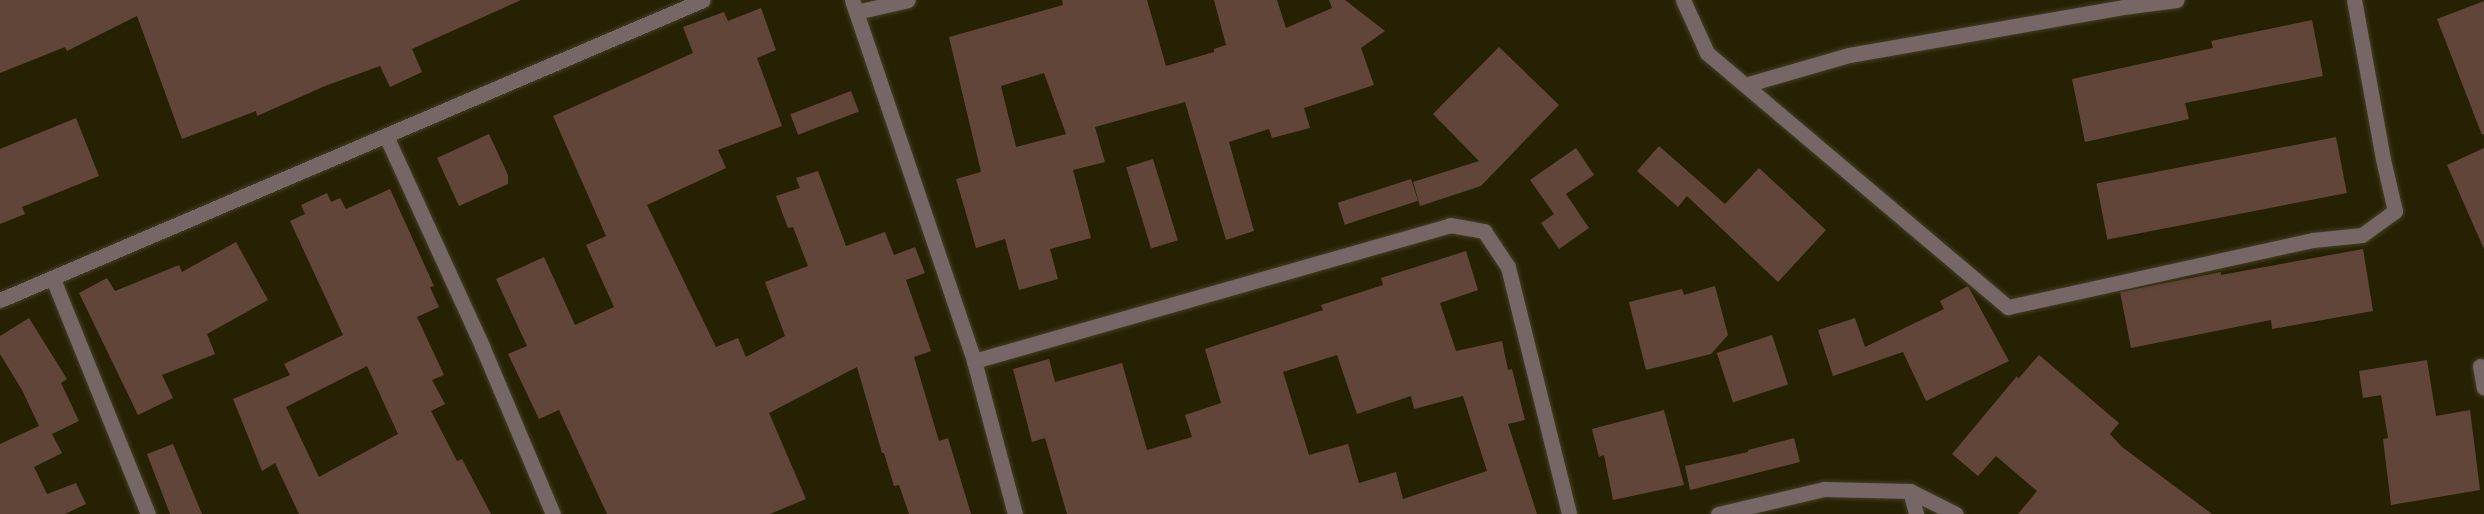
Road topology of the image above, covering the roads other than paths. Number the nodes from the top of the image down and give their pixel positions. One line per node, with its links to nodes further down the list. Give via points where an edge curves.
1 (703, 0): 8 (street)
2 (908, 0): 6 (street)
3 (1683, 0): 7 (street, via 1707,53)
4 (2178, 0): 7 (street, via 1849,55)
5 (2354, 0): 7 (street, via 2395,211 2362,235 2313,240 2008,307)
6 (854, 6): 11 (street)
7 (1745, 85)
8 (386, 136): 9 (street); 16 (street)
9 (53, 279): 10 (street); 15 (street)
10 (0, 300)
11 (974, 361): 17 (street); 18 (street, via 1450,225 1484,231 1508,267)
12 (2480, 366): 13 (street)
13 (2484, 388)
14 (1910, 490): 19 (street, via 1824,489); 20 (street); 21 (street)
15 (148, 514)
16 (553, 514)
17 (1015, 514)
18 (1569, 514)
19 (1718, 514)
20 (1916, 514)
21 (1956, 514)

